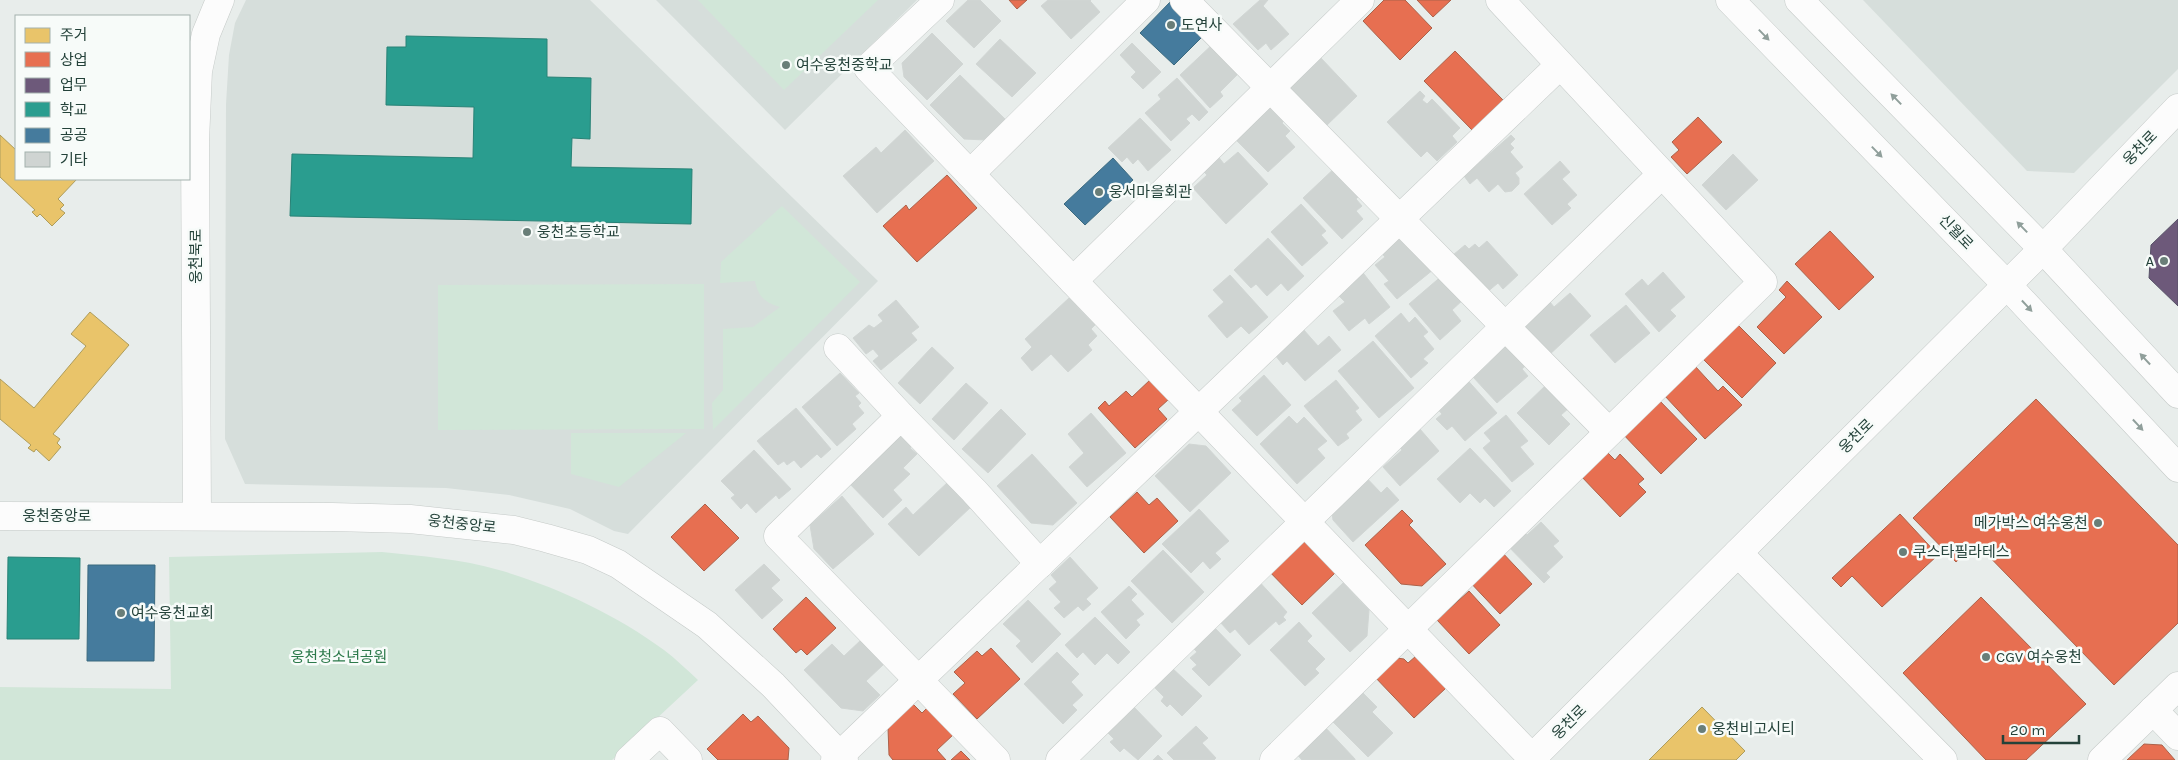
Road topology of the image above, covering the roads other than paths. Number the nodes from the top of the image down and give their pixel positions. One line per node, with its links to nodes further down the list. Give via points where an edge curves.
1 (220, 0): 26 (street, 웅천북로, via 206,34 198,71 195,141)
2 (940, 0): 12 (street, via 868,68)
3 (1146, 0): 12 (street)
4 (1184, 0): 10 (street)
5 (1360, 0): 10 (street)
6 (1500, 0): 9 (street)
7 (1730, 0): 17 (street, 신월로, one-way to 17)
8 (1799, 0): 15 (street, one-way to 8)
9 (1560, 65): 13 (street); 14 (street)
10 (1270, 88): 14 (street); 16 (street)
11 (2178, 108): 15 (street, 웅천로)
12 (970, 174): 16 (street)
13 (1662, 174): 18 (street); 23 (street, via 1763,282)
14 (1399, 219): 18 (street); 21 (street)
15 (2043, 249): 17 (street, 웅천로); 20 (street, one-way to 15)
16 (1073, 281): 21 (street)
17 (2007, 285): 24 (street, 신월로, one-way to 24); 28 (street, 웅천로)
18 (1505, 326): 23 (street); 27 (street)
19 (838, 348): 22 (street)
20 (2178, 394)
21 (1199, 412): 27 (street); 29 (street)
22 (901, 416): 29 (street); 31 (street, via 778,536)
23 (1609, 432): 30 (street)
24 (2178, 468)
25 (0, 516): 26 (street, 웅천중앙로)
26 (197, 516): 35 (street, 웅천중앙로, via 332,516 460,523 514,530 588,550 618,564 707,626 773,685)
27 (1305, 522): 30 (street); 40 (street)
28 (1738, 553): 36 (street, 웅천로); 42 (street)
29 (1040, 564): 31 (street)
30 (1408, 629): 36 (street); 41 (street)
31 (918, 680): 35 (street); 39 (street)
32 (2178, 686): 33 (street)
33 (2153, 710): 34 (street); 43 (street)
34 (2178, 736)
35 (840, 759)
36 (1532, 759)
37 (629, 760): 38 (street, via 660,731)
38 (688, 760)
39 (996, 760)
40 (1060, 760)
41 (1274, 760)
42 (1943, 760)
43 (2102, 760)

